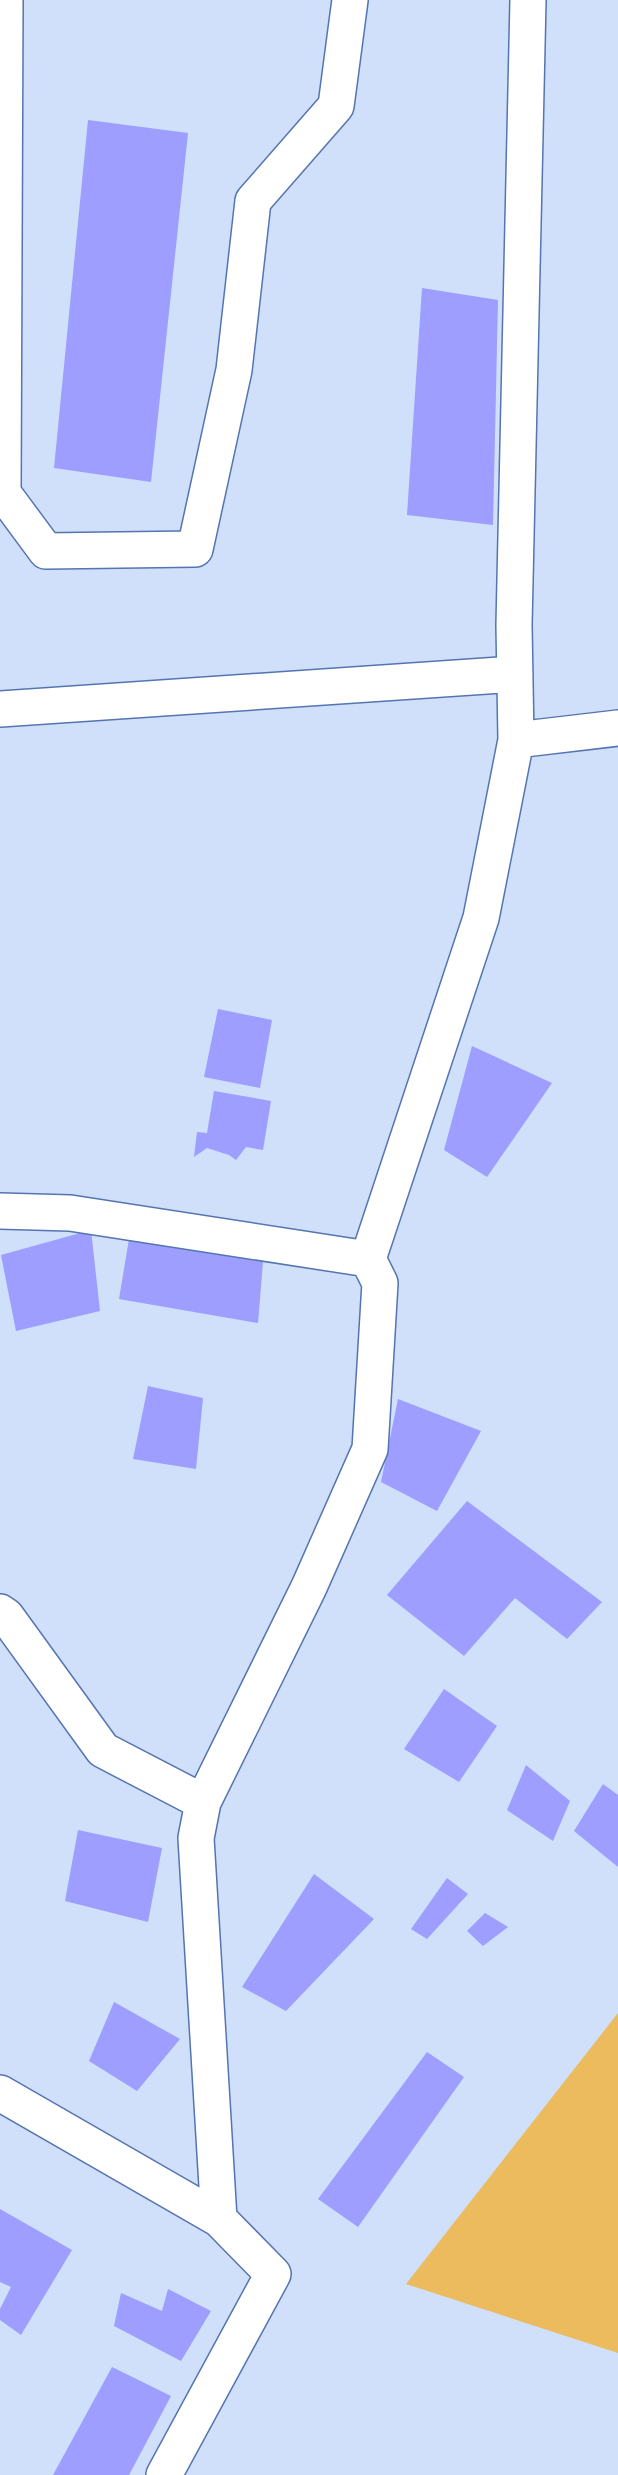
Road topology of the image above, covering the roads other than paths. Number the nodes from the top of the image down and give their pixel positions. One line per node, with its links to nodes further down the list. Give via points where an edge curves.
1 (349, 0): 5 (street, via 336,106 253,201 234,370 195,549 46,551)
2 (528, 0): 6 (street)
3 (3, 13): 4 (street)
4 (2, 264): 5 (street)
5 (1, 493)
6 (515, 674): 7 (street); 9 (street)
7 (0, 709)
8 (618, 728): 9 (street)
9 (516, 740): 11 (street, via 481,918)
10 (0, 1212): 11 (street, via 70,1213)
11 (368, 1259): 13 (street, via 380,1283 370,1449 309,1587)
12 (0, 1612): 13 (street, via 103,1750)
13 (203, 1802): 15 (street, via 196,1838)
14 (0, 2093): 15 (street)
15 (219, 2219): 16 (street, via 273,2274)
16 (164, 2475)

